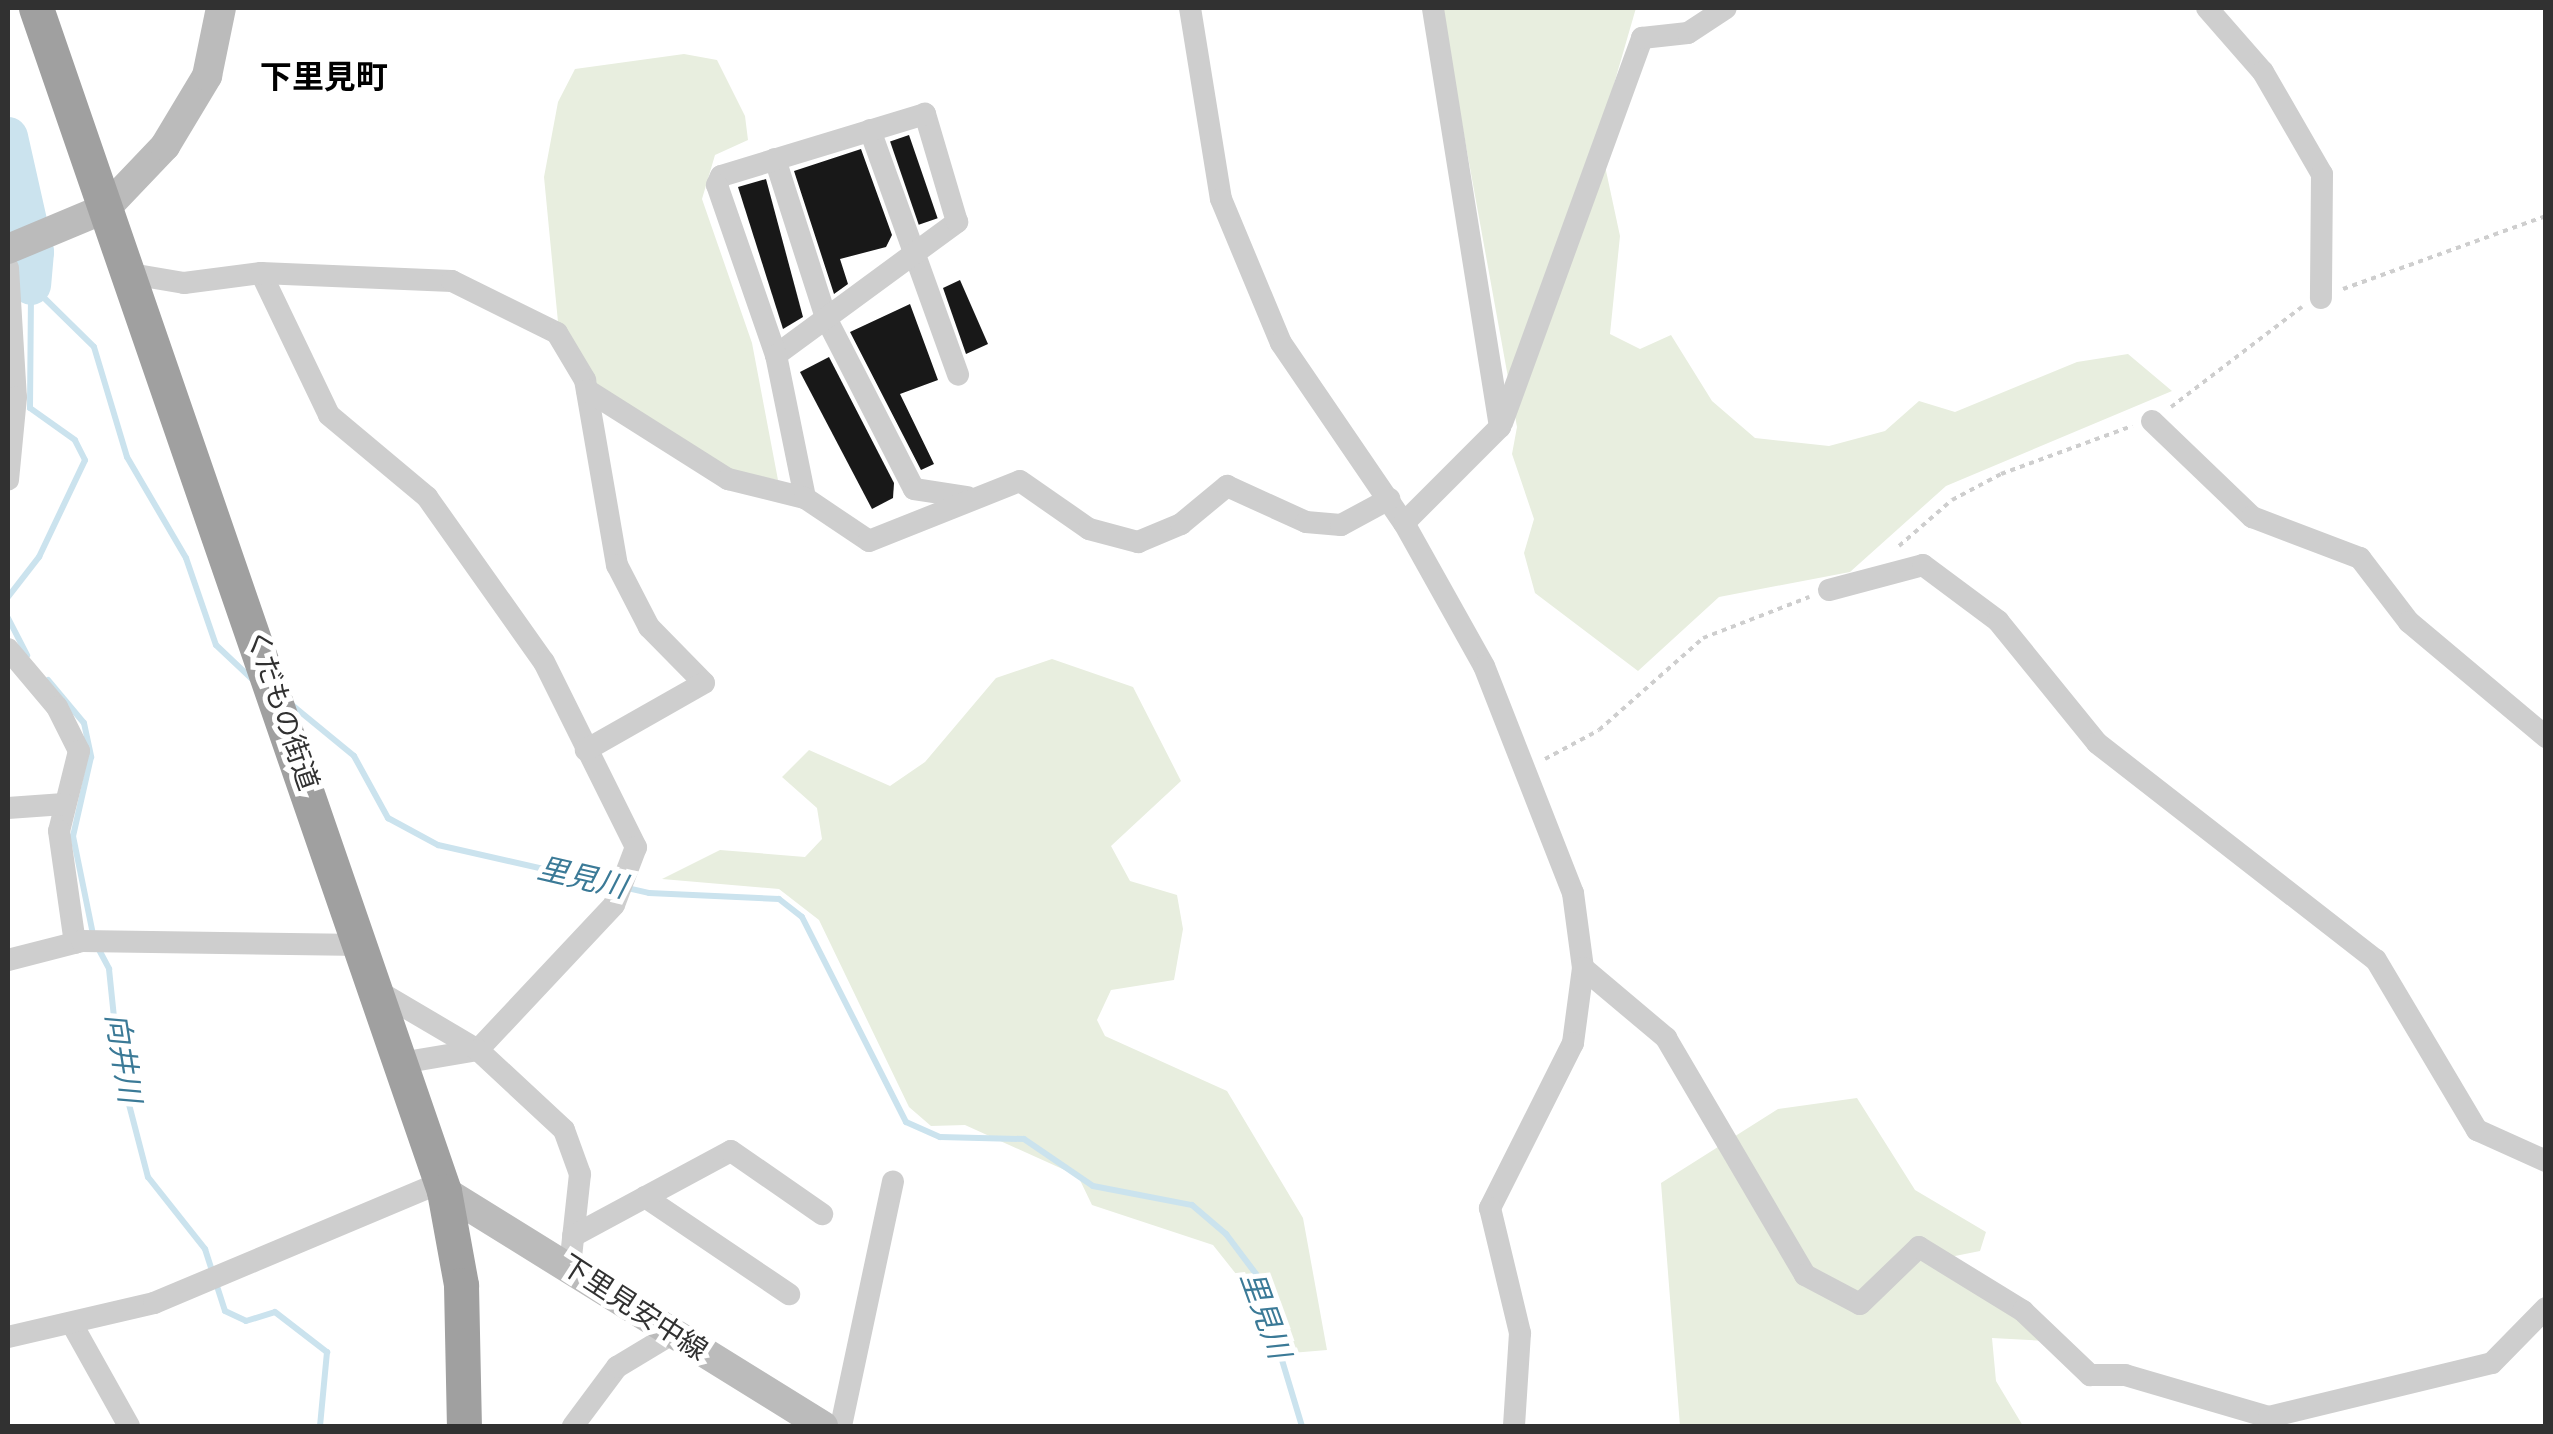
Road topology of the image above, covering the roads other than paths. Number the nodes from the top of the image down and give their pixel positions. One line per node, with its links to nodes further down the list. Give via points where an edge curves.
1 (36, 8): 9 (highway, くだもの街道)
2 (220, 8): 9 (main road, via 194,106)
3 (1190, 8): 24 (street, via 1221,199 1281,344)
4 (1432, 8): 20 (street)
5 (1726, 8): 20 (street, via 1688,33 1642,38)
6 (2207, 8): 14 (street, via 2263,72 2322,174 2328,238)
7 (870, 130): 8 (street); 11 (street); 11 (street, via 924,114 957,222)
8 (776, 159): 15 (street); 16 (street, via 717,185)
9 (106, 208): 10 (main road); 13 (highway, くだもの街道)
10 (9, 255): 21 (street, via 16,397)
11 (912, 255): 15 (street); 17 (street)
12 (260, 273): 13 (street, via 184,283); 18 (street, via 452,280 557,332); 29 (street, via 329,415 427,497 544,662)
13 (131, 274): 33 (highway, くだもの街道)
14 (2321, 298)
15 (826, 318): 16 (street); 22 (street, via 914,489)
16 (776, 355): 23 (street)
17 (958, 375)
18 (587, 390): 23 (street, via 728,479); 29 (street, via 616,565 649,627 704,683)
19 (2152, 421): 28 (street, via 2252,517 2360,558 2409,622)
20 (1500, 427): 25 (street)
21 (8, 480)
22 (967, 497): 23 (street, via 869,541); 24 (street, via 1030,483 1089,529 1138,542 1181,524 1227,486 1306,522 1341,525)
23 (806, 498)
24 (1389, 499): 25 (street)
25 (1404, 523): 35 (street, via 1530,765 1572,892)
26 (1829, 590): 39 (street, via 1923,565 1998,621 2097,743 2376,960 2476,1130)
27 (8, 649): 30 (street, via 57,707 79,751)
28 (2546, 737)
29 (586, 750): 37 (street, via 634,831 631,866 614,905)
30 (64, 804): 31 (street); 32 (street, via 59,831)
31 (8, 808)
32 (75, 943): 33 (street); 34 (street)
33 (362, 945): 36 (highway, くだもの街道)
34 (8, 960)
35 (1583, 968): 47 (street, via 1666,1038 1806,1276 1860,1304 1919,1247 2024,1312 2090,1376 2125,1374 2269,1417 2492,1364); 56 (street, via 1563,1076 1490,1208 1520,1333)
36 (376, 990): 37 (street); 38 (highway, くだもの街道)
37 (478, 1050): 38 (street); 44 (street, via 564,1130 580,1174)
38 (400, 1063): 41 (highway, くだもの街道)
39 (2546, 1161)
40 (892, 1180): 55 (street)
41 (444, 1191): 45 (main road, 下里見安中線); 48 (street, via 430,1187 206,1285); 52 (highway, くだもの街道, via 460,1285)
42 (645, 1197): 43 (street, via 730,1151); 44 (street); 46 (street)
43 (822, 1214)
44 (573, 1236): 45 (street)
45 (570, 1266): 49 (main road, 下里見安中線)
46 (790, 1294)
47 (2546, 1308)
48 (72, 1324): 50 (street); 51 (street)
49 (670, 1335): 53 (street, via 617,1367); 54 (main road, 下里見安中線)
50 (8, 1337)
51 (129, 1426)
52 (464, 1426)
53 (574, 1426)
54 (824, 1426)
55 (841, 1426)
56 (1514, 1426)

